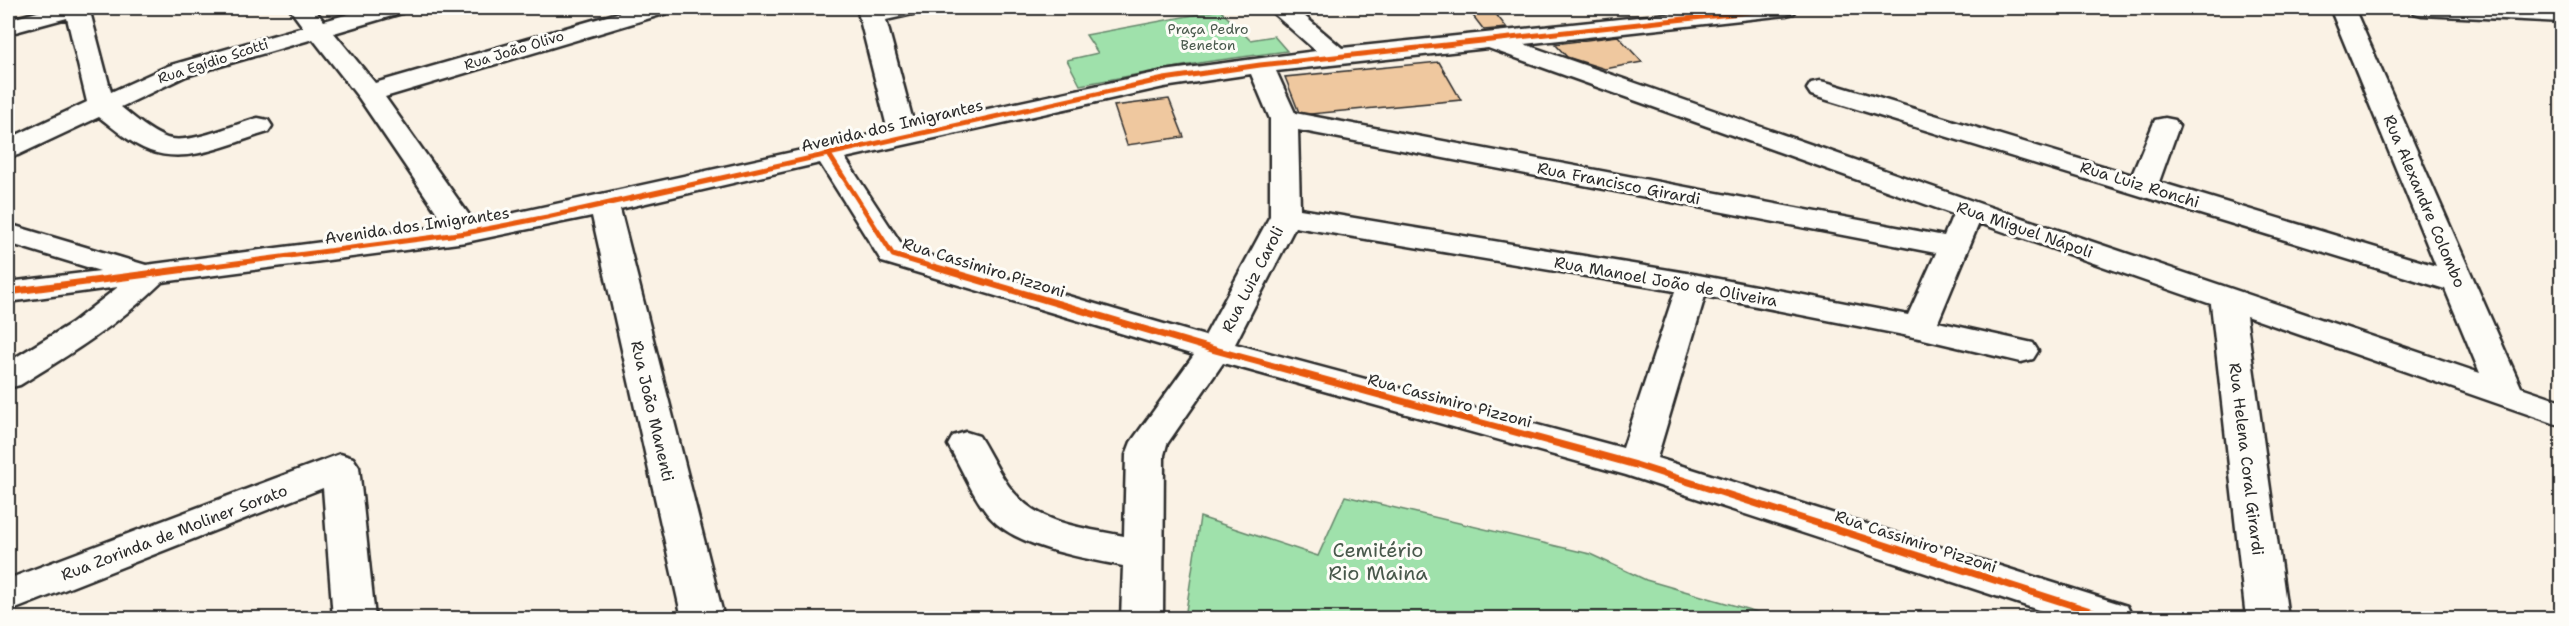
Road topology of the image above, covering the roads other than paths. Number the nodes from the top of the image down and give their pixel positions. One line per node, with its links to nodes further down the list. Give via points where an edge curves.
1 (77, 8): 12 (street); 19 (street)
2 (301, 8): 13 (street)
3 (394, 8): 13 (street, Rua Egídio Scotti)
4 (659, 8): 18 (street, Rua João Olivo)
5 (909, 8): 10 (street)
6 (1281, 8): 15 (street)
7 (1786, 8): 14 (street, Avenida dos Imigrantes)
8 (2342, 8): 34 (street, Rua Alexandre Colombo)
9 (2422, 8): 11 (street)
10 (871, 11): 23 (street)
11 (2562, 15)
12 (8, 27)
13 (318, 29): 18 (street); 19 (street, Rua Egídio Scotti, via 177,71)
14 (1490, 40): 15 (street, Avenida dos Imigrantes); 28 (street, Rua Miguel Nápoli)
15 (1337, 57): 16 (street, Avenida dos Imigrantes)
16 (1260, 65): 20 (street, Rua Luiz Caroli); 23 (street, Avenida dos Imigrantes, via 1118,88)
17 (1820, 89): 26 (street, Rua Luiz Ronchi)
18 (369, 93): 31 (street)
19 (101, 105): 21 (street, via 167,147); 24 (street, Rua Egídio Scotti)
20 (1284, 119): 29 (street, Rua Luiz Caroli); 32 (street, Rua Francisco Girardi)
21 (258, 126)
22 (2165, 126): 26 (street)
23 (903, 137): 25 (street, Avenida dos Imigrantes)
24 (8, 149)
25 (828, 153): 27 (street, Avenida dos Imigrantes); 39 (street, Rua Cassimiro Pizzoni, via 893,255)
26 (2143, 185): 34 (street, Rua Luiz Ronchi)
27 (604, 204): 31 (street, Avenida dos Imigrantes); 49 (street, Rua João Manenti)
28 (1970, 210): 32 (street); 37 (street, Rua Miguel Nápoli)
29 (1285, 216): 35 (street, Rua Manoel João de Oliveira); 39 (street, Rua Luiz Caroli)
30 (8, 233): 33 (street)
31 (466, 233): 33 (street, Avenida dos Imigrantes)
32 (1955, 247): 38 (street)
33 (150, 274): 36 (street, Avenida dos Imigrantes); 41 (street, via 102,318)
34 (2459, 283): 42 (street, Rua Alexandre Colombo)
35 (1693, 284): 38 (street, Rua Manoel João de Oliveira); 45 (street)
36 (8, 292)
37 (2227, 299): 42 (street, Rua Miguel Nápoli); 52 (street, Rua Helena Coral Girardi)
38 (1919, 328): 40 (street, Rua Manoel João de Oliveira)
39 (1215, 350): 45 (street, Rua Cassimiro Pizzoni); 46 (street, Rua Luiz Caroli, via 1149,441 1145,455)
40 (2021, 351)
41 (8, 377)
42 (2507, 396): 43 (street, Rua Miguel Nápoli)
43 (2562, 414)
44 (966, 445): 46 (street, via 1016,519 1053,534)
45 (1636, 465): 51 (street, Rua Cassimiro Pizzoni)
46 (1144, 556): 50 (street, Rua Luiz Caroli)
47 (8, 596): 48 (street, Rua Zorinda de Moliner Sorato, via 340,467)
48 (354, 618)
49 (703, 618)
50 (1142, 618)
51 (2112, 618)
52 (2267, 618)

